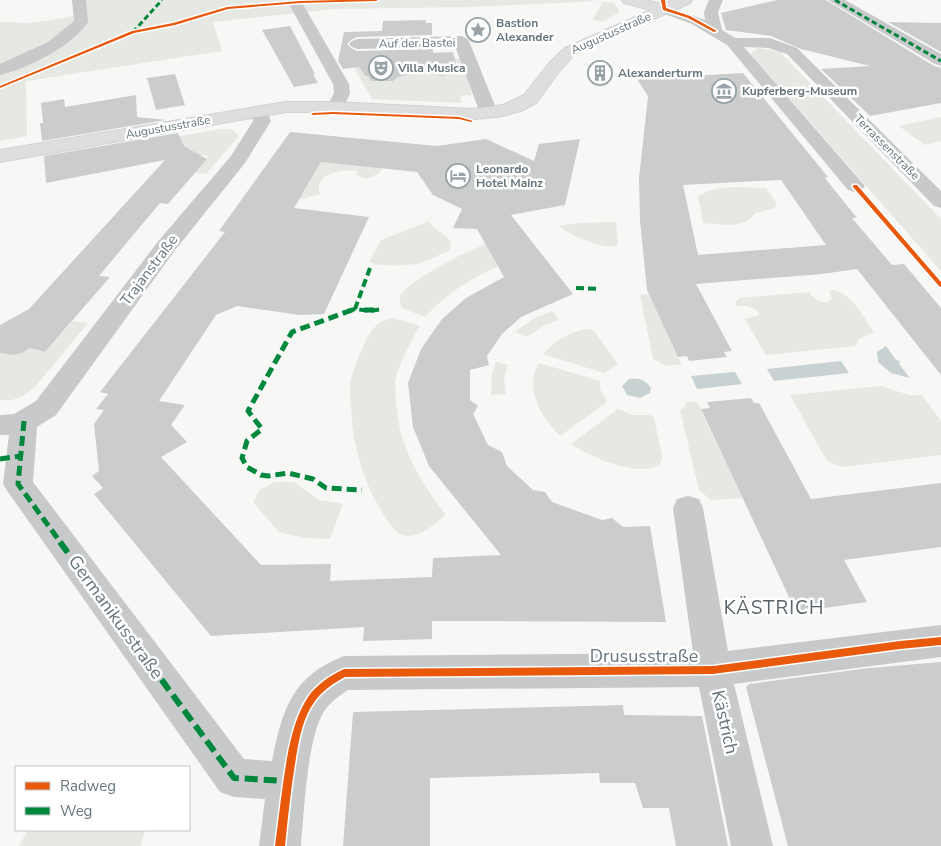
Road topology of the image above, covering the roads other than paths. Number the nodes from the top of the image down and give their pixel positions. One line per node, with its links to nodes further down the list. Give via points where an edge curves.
1 (80, 0): 12 (street, via 81,22 69,36)
2 (629, 0): 7 (main road, Augustusstraße)
3 (685, 0): 7 (main road)
4 (716, 0): 8 (street, via 711,12)
5 (835, 0): 11 (street)
6 (297, 6): 13 (street, via 341,84 342,93)
7 (664, 9): 8 (street); 15 (main road, Augustusstraße, via 570,50 556,62 528,100 506,110)
8 (716, 31): 9 (street)
9 (732, 42): 17 (street); 18 (street, Terrassenstraße, via 770,43 792,51)
10 (357, 44): 15 (street, Auf der Bastei, via 461,41)
11 (941, 61)
12 (0, 70)
13 (336, 107): 14 (main road, Augustusstraße, via 286,107); 15 (main road, Augustusstraße)
14 (259, 111): 16 (main road, Augustusstraße); 19 (street, Trajanstraße, via 262,121 238,159 168,244 46,408)
15 (489, 113)
16 (0, 156)
17 (855, 186)
18 (941, 202)
19 (12, 423): 23 (street, Germanikusstraße, via 18,484 234,778)
20 (688, 508): 22 (street, Kästrich)
21 (941, 641): 22 (street, Drususstraße)
22 (713, 670): 23 (street, Drususstraße, via 344,673 326,683 310,700 300,722); 25 (street, Kästrich)
23 (287, 781): 24 (street)
24 (280, 846)
25 (752, 846)

